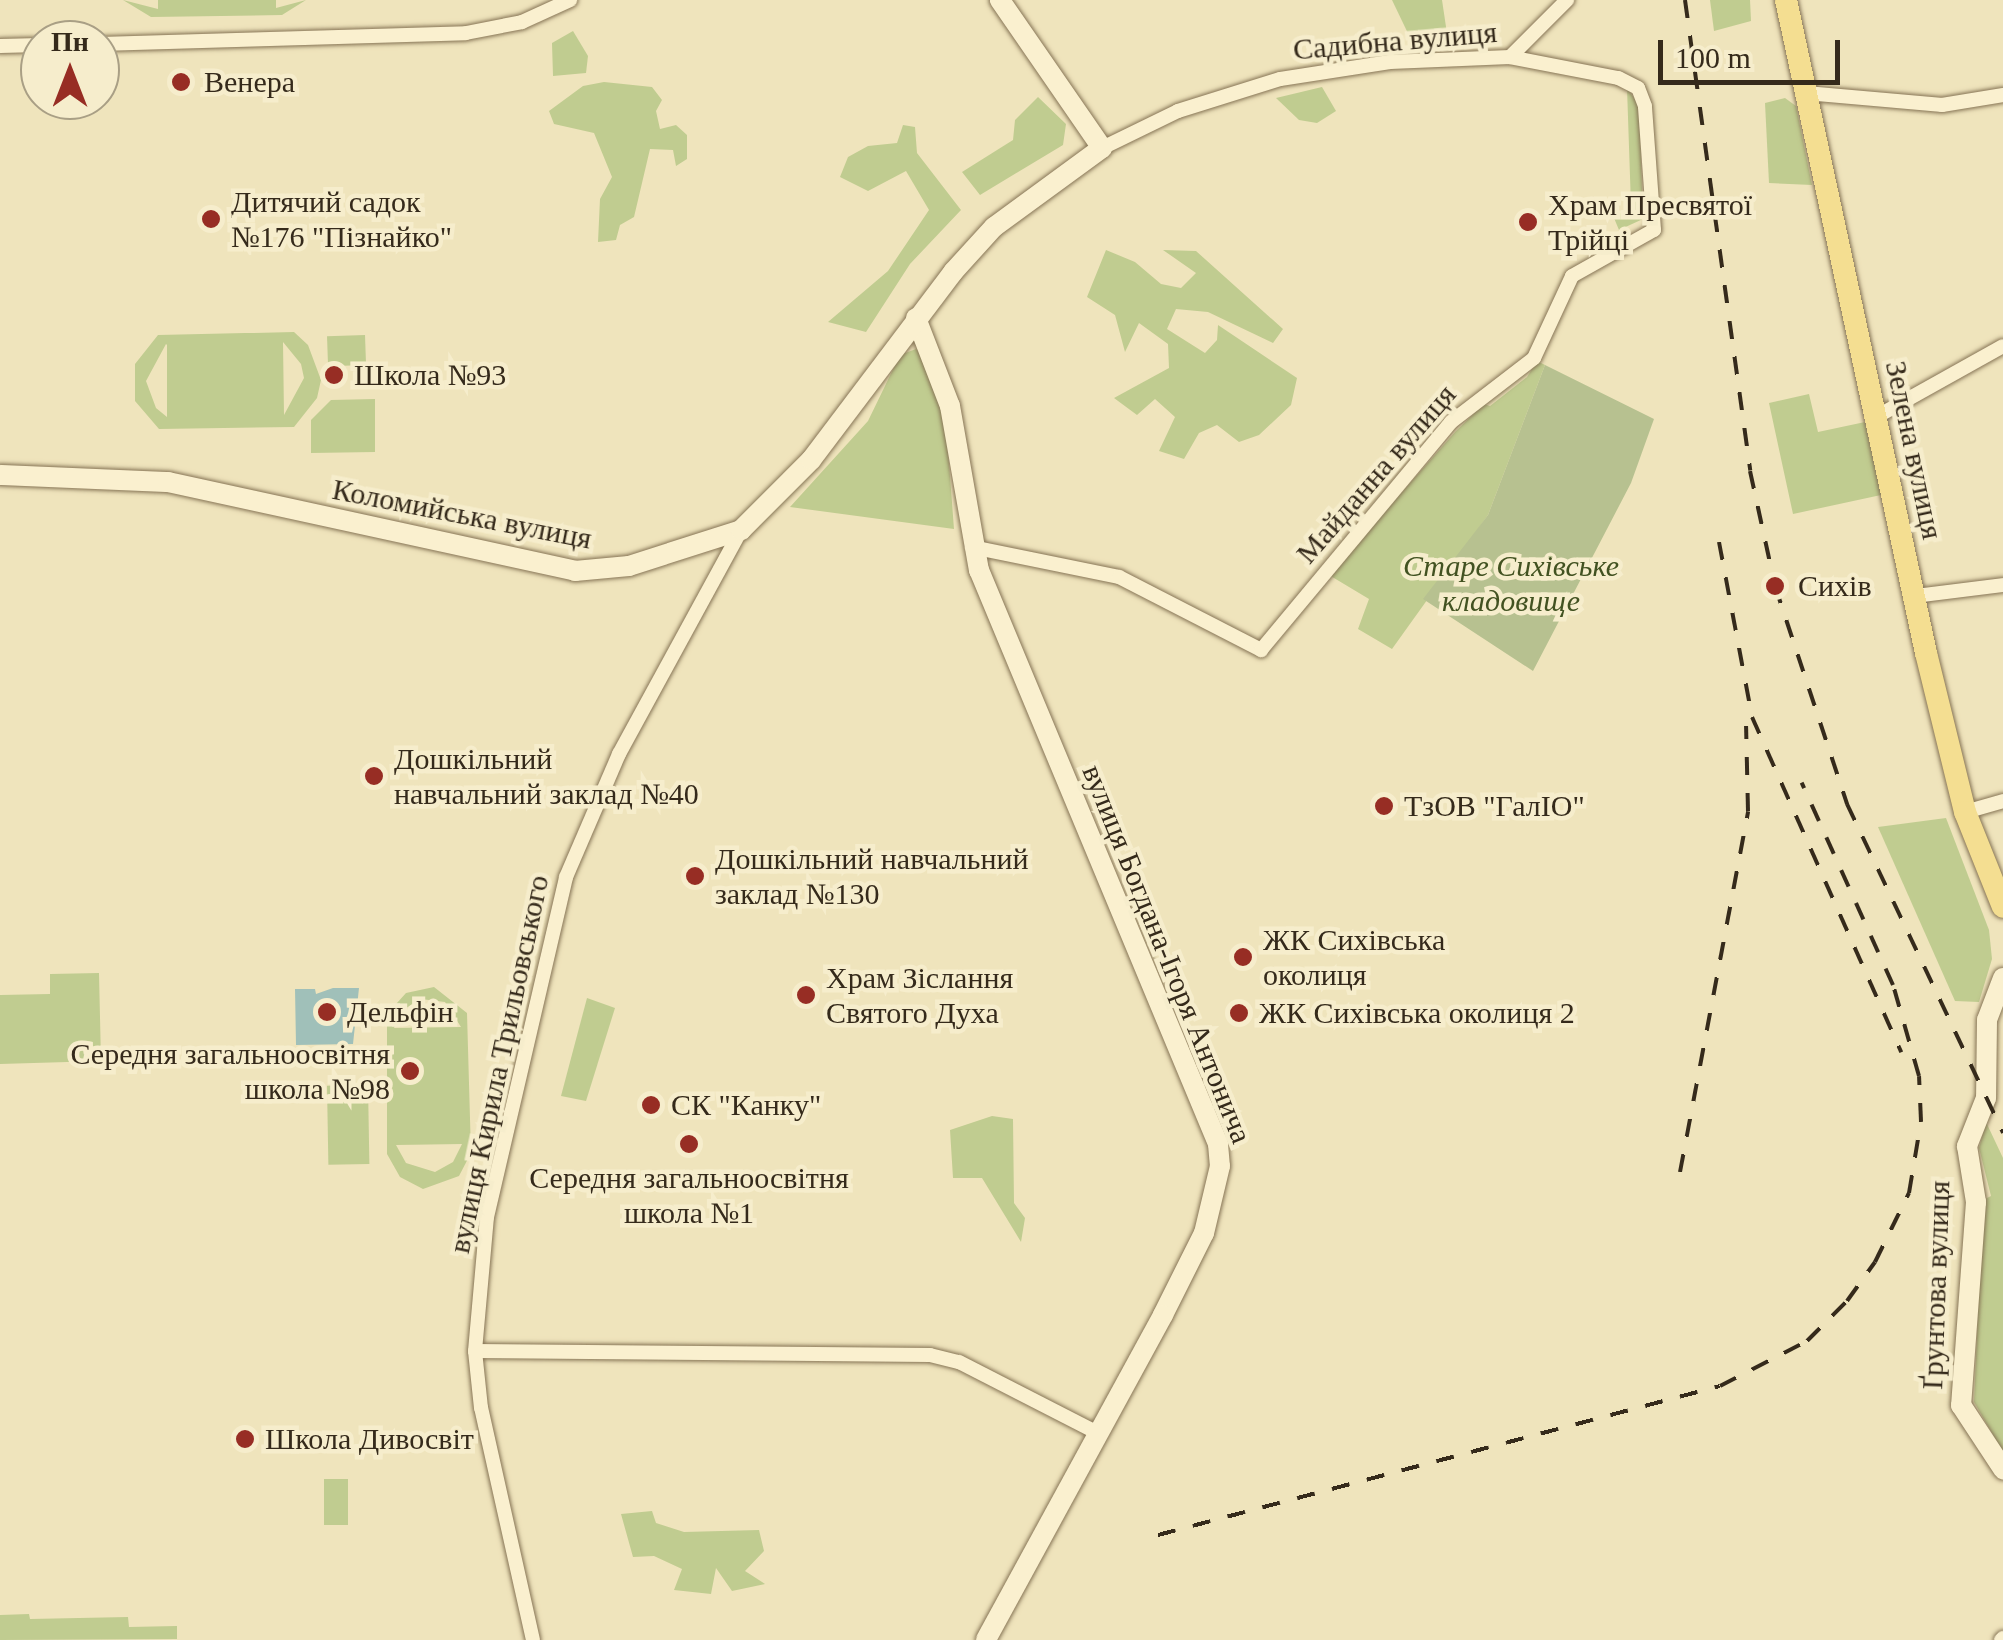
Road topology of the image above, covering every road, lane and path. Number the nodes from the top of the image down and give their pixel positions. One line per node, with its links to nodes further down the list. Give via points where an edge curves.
1 (570, 0): 5 (street, via 522,22 466,32)
2 (1000, 0): 10 (main road)
3 (1568, 0): 6 (street)
4 (1786, 0): 8 (main road, Зелена вулиця)
5 (120, 43)
6 (1510, 57): 7 (street, Садибна вулиця); 10 (street, Садибна вулиця, via 1390,62 1280,79 1178,112)
7 (1586, 72): 16 (street, Майданна вулиця, via 1626,81 1642,94 1654,230 1572,276 1534,358 1451,422 1261,650 1119,577)
8 (1806, 93): 9 (street, via 1942,104); 13 (main road, Зелена вулиця)
9 (2003, 94)
10 (1102, 148): 11 (main road, Коломийська вулиця, via 994,227)
11 (916, 318): 15 (main road, Коломийська вулиця, via 811,460); 16 (main road, вулиця Богдана-Ігоря Антонича, via 950,406)
12 (2003, 346): 13 (street)
13 (1876, 417): 18 (main road, Зелена вулиця)
14 (0, 475): 15 (main road, Коломийська вулиця, via 168,482 574,570 629,566)
15 (741, 530): 23 (street, вулиця Кирила Трильовського, via 619,754 566,877 487,1218)
16 (972, 547): 24 (main road, вулиця Богдана-Ігоря Антонича, via 1218,1144 1220,1166 1204,1233)
17 (2003, 586): 18 (street)
18 (1915, 596): 20 (main road, Зелена вулиця)
19 (2003, 801): 20 (street)
20 (1965, 812): 21 (main road, Зелена вулиця)
21 (2003, 907)
22 (2003, 978): 25 (main road, Ґрунтова вулиця, via 1988,1020 1986,1098 1967,1146 1976,1202 1961,1405)
23 (474, 1351): 24 (street, via 930,1356 958,1362); 26 (street, вулиця Кирила Трильовського)
24 (1098, 1433): 27 (main road, вулиця Богдана-Ігоря Антонича)
25 (2003, 1470)
26 (533, 1640)
27 (986, 1640)

